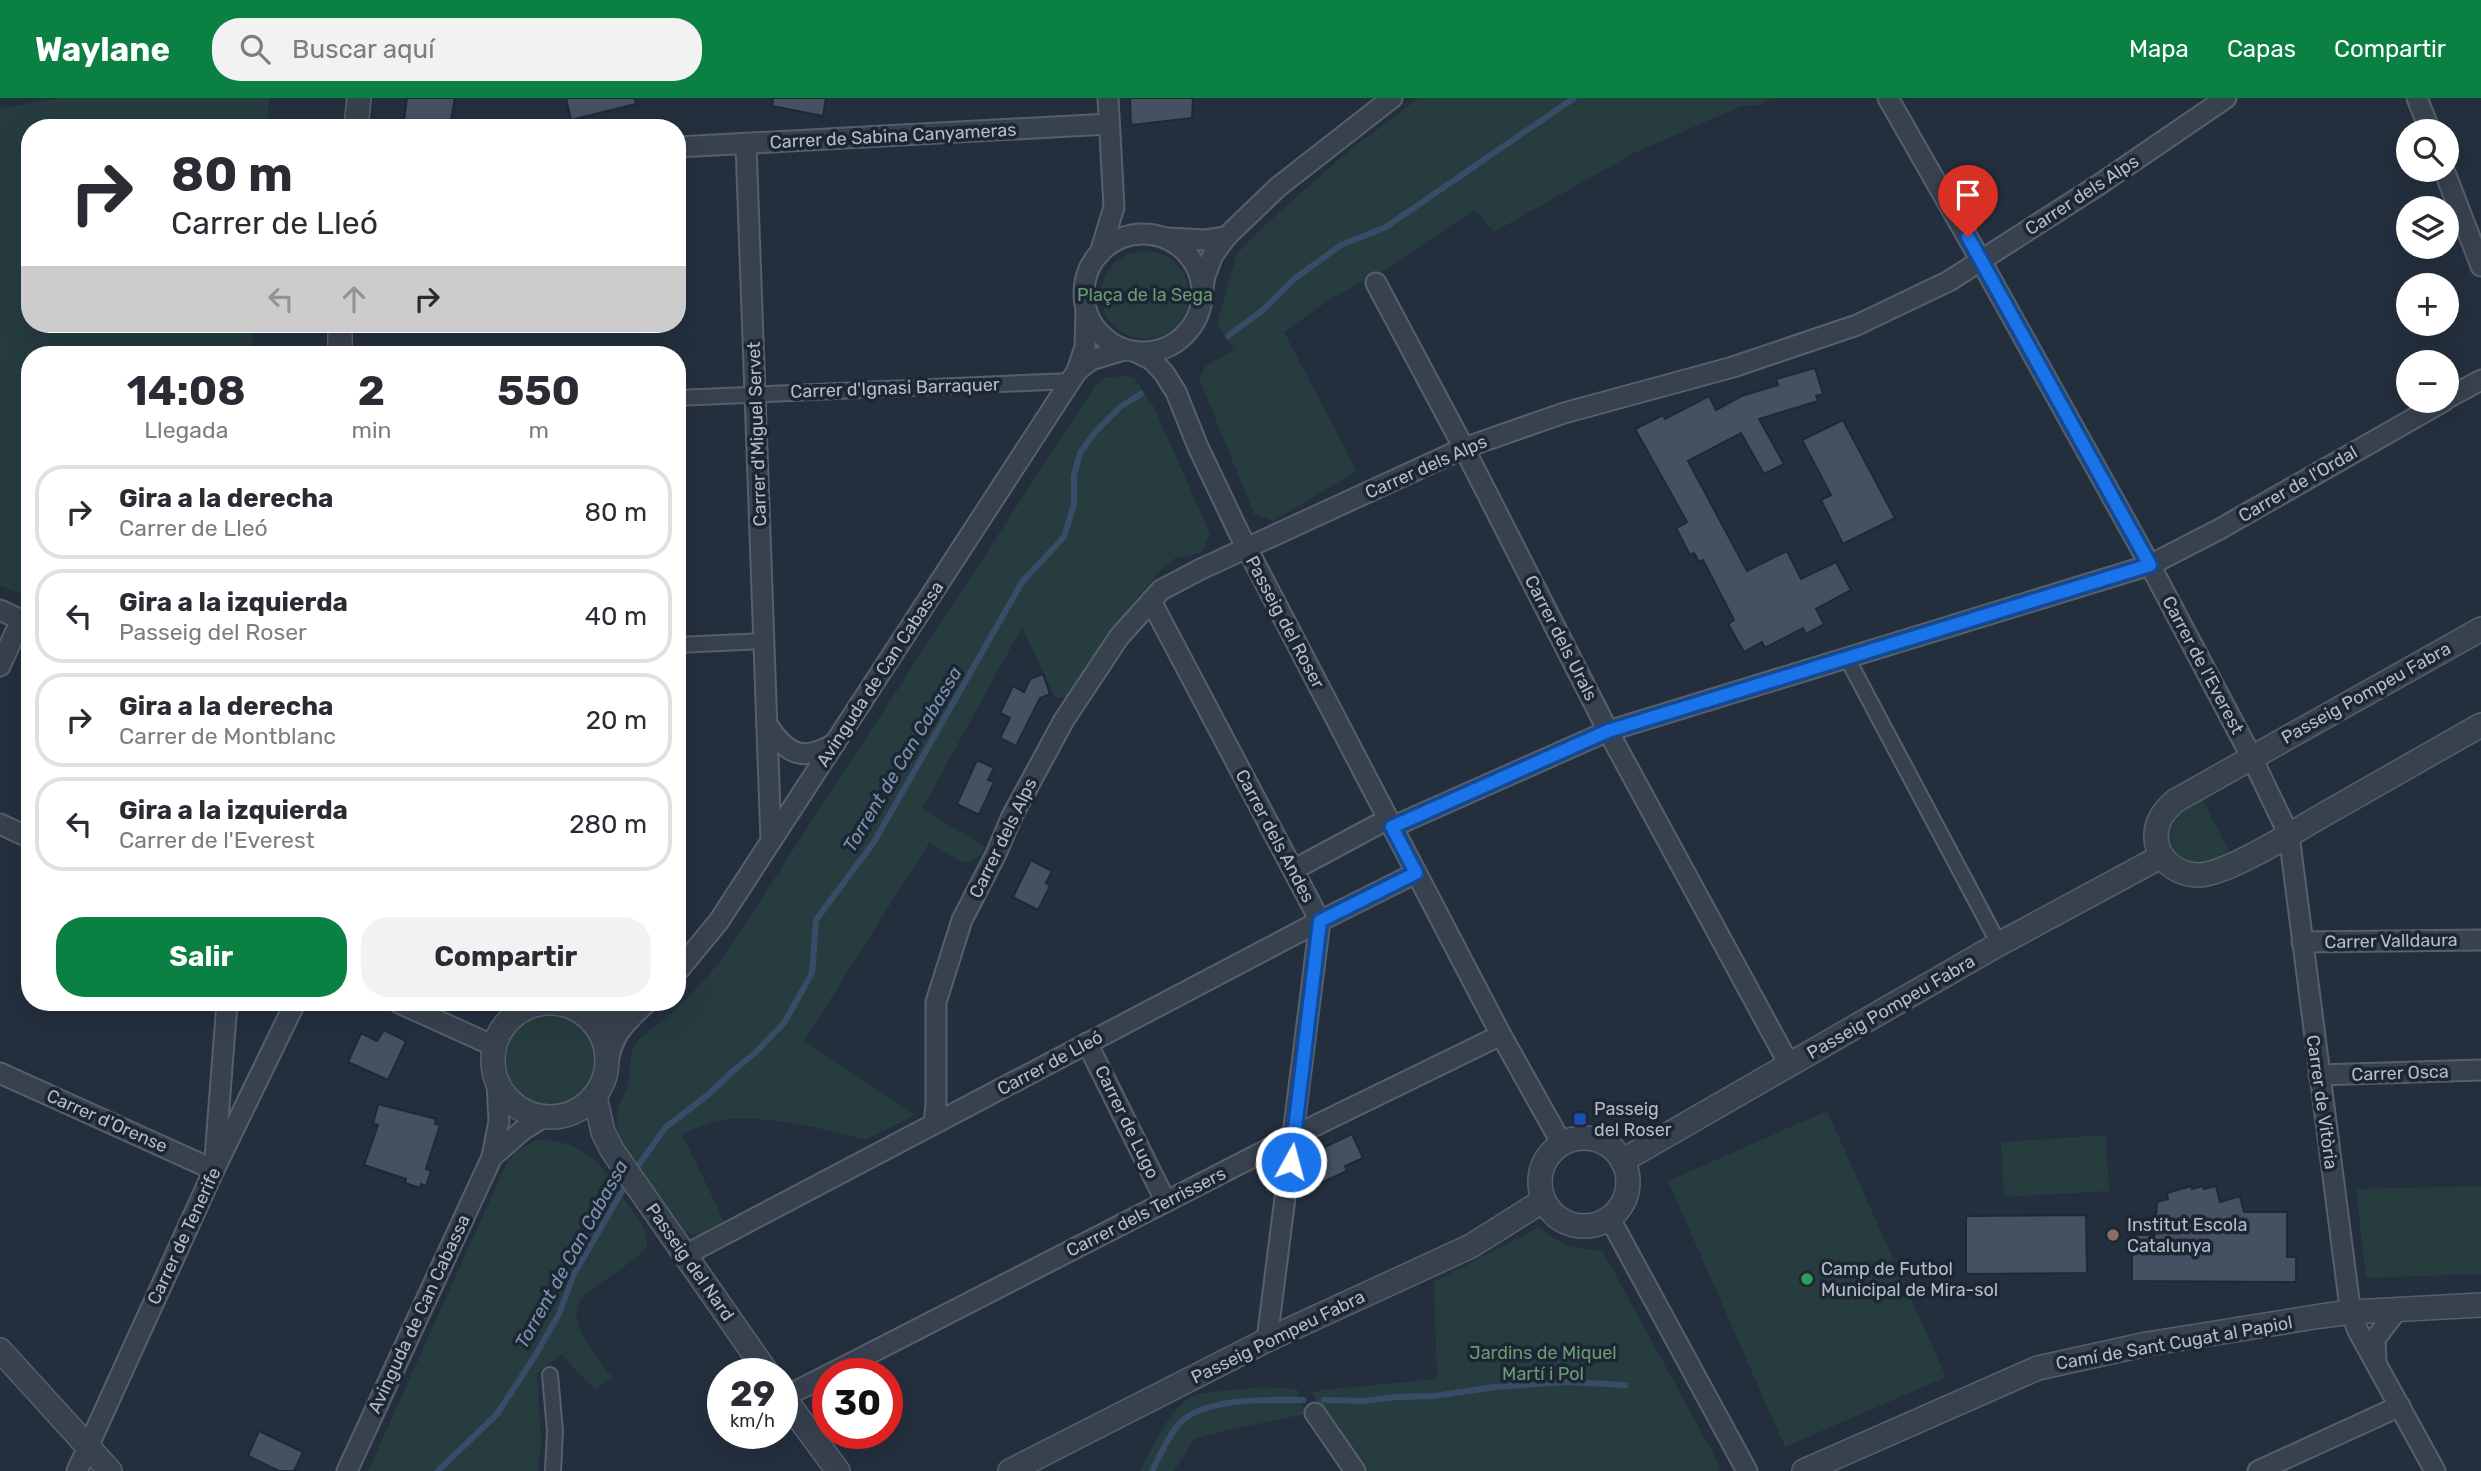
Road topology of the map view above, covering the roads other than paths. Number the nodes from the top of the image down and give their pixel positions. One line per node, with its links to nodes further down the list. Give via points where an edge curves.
1 (359, 98): 7 (street)
2 (1108, 98): 9 (street)
3 (1392, 98): 15 (street, via 1278,187)
4 (1888, 98): 18 (street, Carrer de l'Everest)
5 (2226, 98): 18 (street, Carrer dels Alps)
6 (2417, 98): 8 (street)
7 (357, 119)
8 (2425, 119)
9 (1109, 124): 10 (street, Carrer de Sabina Canyameras); 13 (street)
10 (746, 144): 11 (street, Carrer de Sabina Canyameras); 29 (street, Carrer d'Miguel Servet)
11 (686, 147)
12 (2449, 182): 19 (street)
13 (1114, 207): 14 (street); 17 (street)
14 (1140, 235): 16 (street); 17 (street, via 1124,237)
15 (1226, 237): 16 (street); 21 (street, via 1213,255)
16 (1161, 238): 21 (street, via 1185,251 1202,285)
17 (1099, 254): 22 (street, via 1087,272)
18 (1981, 261): 32 (street, Carrer dels Alps, via 1857,325); 34 (street, Carrer de l'Everest)
19 (2481, 264)
20 (1376, 283): 32 (street, Carrer dels Urals)
21 (1201, 297): 23 (street, via 1197,317)
22 (1086, 310): 24 (street, via 1099,333); 25 (street, Avinguda de Can Cabassa, via 1086,340)
23 (1179, 340): 24 (street, via 1161,350); 27 (street, Passeig del Roser, via 1174,361)
24 (1130, 351): 25 (street, Avinguda de Can Cabassa, via 1091,360); 27 (street, Passeig del Roser, via 1152,360)
25 (1074, 376): 29 (street, Carrer d'Ignasi Barraquer); 47 (street, Avinguda de Can Cabassa)
26 (2481, 380): 28 (street, Carrer de l'Ordal)
27 (1177, 392): 33 (street, Passeig del Roser)
28 (2459, 392)
29 (755, 394): 30 (street, Carrer d'Ignasi Barraquer); 40 (street, Carrer d'Miguel Servet)
30 (686, 398)
31 (2422, 413): 34 (street, Carrer de l'Ordal)
32 (1464, 448): 33 (street, Carrer dels Alps); 46 (street, Carrer dels Urals)
33 (1247, 549): 35 (street, Carrer dels Alps, via 1161,590); 49 (street, Passeig del Roser)
34 (2150, 565): 42 (street, Carrer de l'Ordal); 48 (street, Carrer de l'Everest)
35 (1151, 601): 55 (street, Carrer dels Andes); 81 (street, Carrer dels Alps, via 1118,637 1064,720 962,920 936,1002)
36 (0, 610): 37 (street)
37 (21, 620)
38 (2481, 629): 48 (street, Passeig Pompeu Fabra)
39 (21, 630): 43 (street)
40 (764, 641): 41 (street); 44 (street, Carrer d'Miguel Servet)
41 (686, 645)
42 (1847, 658): 46 (street, Carrer de l'Ordal); 60 (street)
43 (0, 666)
44 (767, 724): 47 (street, via 790,751 820,752); 53 (street, Carrer d'Miguel Servet)
45 (2481, 725): 52 (street)
46 (1608, 731): 49 (street, Carrer de l'Ordal); 74 (street, Carrer dels Urals)
47 (836, 742): 53 (street, Avinguda de Can Cabassa)
48 (2252, 756): 52 (street); 54 (street, Passeig Pompeu Fabra, via 2166,809 2157,828)
49 (1390, 823): 55 (street, Carrer de l'Ordal); 56 (street, Passeig del Roser)
50 (0, 824): 51 (street)
51 (21, 834)
52 (2289, 835): 54 (street, via 2225,868 2199,875 2177,870); 59 (street, Carrer de Vitòria)
53 (771, 841): 61 (street, Avinguda de Can Cabassa, via 719,921)
54 (2162, 856): 60 (street, Passeig Pompeu Fabra)
55 (1293, 870): 57 (street, Carrer dels Andes)
56 (1416, 873): 57 (street, Carrer de Lleó); 70 (street, Passeig del Roser)
57 (1320, 921): 71 (street, Carrer de Lleó); 82 (street, Carrer dels Andes)
58 (2481, 940): 59 (street, Carrer Valldaura)
59 (2302, 942): 77 (street, Carrer de Vitòria)
60 (2000, 944): 74 (street, Passeig Pompeu Fabra)
61 (686, 961)
62 (226, 1011): 87 (street)
63 (291, 1011): 87 (street, Carrer de Tenerife)
64 (417, 1011): 72 (street)
65 (517, 1011): 72 (street)
66 (579, 1011): 68 (street)
67 (638, 1011): 69 (street)
68 (586, 1014): 69 (street); 73 (street, via 603,1037)
69 (630, 1019): 73 (street, via 612,1041)
70 (1501, 1035): 82 (street, Carrer dels Terrissers); 83 (street, Passeig del Roser)
71 (1087, 1043): 81 (street, Carrer de Lleó); 89 (street, Carrer de Lugo)
72 (494, 1046): 78 (street)
73 (609, 1057): 79 (street, via 607,1075)
74 (1790, 1066): 86 (street, Passeig Pompeu Fabra)
75 (2481, 1070): 77 (street, Carrer Osca)
76 (0, 1073): 87 (street, Carrer d'Orense)
77 (2319, 1075): 94 (street, Carrer de Vitòria)
78 (496, 1084): 80 (street, via 513,1104 530,1114); 85 (street, Avinguda de Can Cabassa, via 499,1121)
79 (596, 1096): 80 (street, via 581,1109); 84 (street, Passeig del Nard, via 603,1132)
80 (554, 1117): 84 (street, Passeig del Nard, via 579,1121); 85 (street, Avinguda de Can Cabassa, via 523,1130)
81 (934, 1124): 91 (street, Carrer de Lleó)
82 (1294, 1136): 89 (street, Carrer dels Terrissers); 95 (street, Carrer dels Andes)
83 (1562, 1143): 86 (street, via 1596,1139 1616,1151); 88 (street, via 1544,1162 1540,1175)
84 (612, 1150): 91 (street, Passeig del Nard)
85 (492, 1157): 107 (street, Avinguda de Can Cabassa)
86 (1622, 1161): 90 (street, via 1627,1172 1625,1198)
87 (214, 1170): 104 (street, Carrer de Tenerife)
88 (1544, 1200): 90 (street, via 1561,1219 1573,1224 1586,1226); 95 (street, Passeig Pompeu Fabra, via 1471,1246)
89 (1166, 1202): 98 (street, Carrer dels Terrissers)
90 (1609, 1217): 112 (street)
91 (685, 1255): 97 (street, Passeig del Nard)
92 (2481, 1305): 93 (street, Camí de Sant Cugat al Papiol)
93 (2397, 1310): 94 (street, Camí de Sant Cugat al Papiol); 99 (street, via 2375,1339)
94 (2352, 1312): 99 (street, Carrer de Vitòria); 113 (street, Camí de Sant Cugat al Papiol, via 2147,1344 2038,1368)
95 (1267, 1340): 110 (street, Passeig Pompeu Fabra)
96 (0, 1350): 104 (street)
97 (757, 1358)
98 (860, 1358)
99 (2376, 1363): 101 (street, Carrer de Vitòria)
100 (551, 1375): 108 (street)
101 (2400, 1406): 114 (street); 115 (street, Carrer de Vitòria)
102 (1315, 1413): 111 (street)
103 (798, 1416): 109 (street)
104 (88, 1446): 105 (street, Carrer de Tenerife); 106 (street)
105 (77, 1471)
106 (110, 1471)
107 (347, 1471)
108 (553, 1471)
109 (838, 1471)
110 (1010, 1471)
111 (1355, 1471)
112 (1747, 1471)
113 (1804, 1471)
114 (2258, 1471)
115 (2435, 1471)

